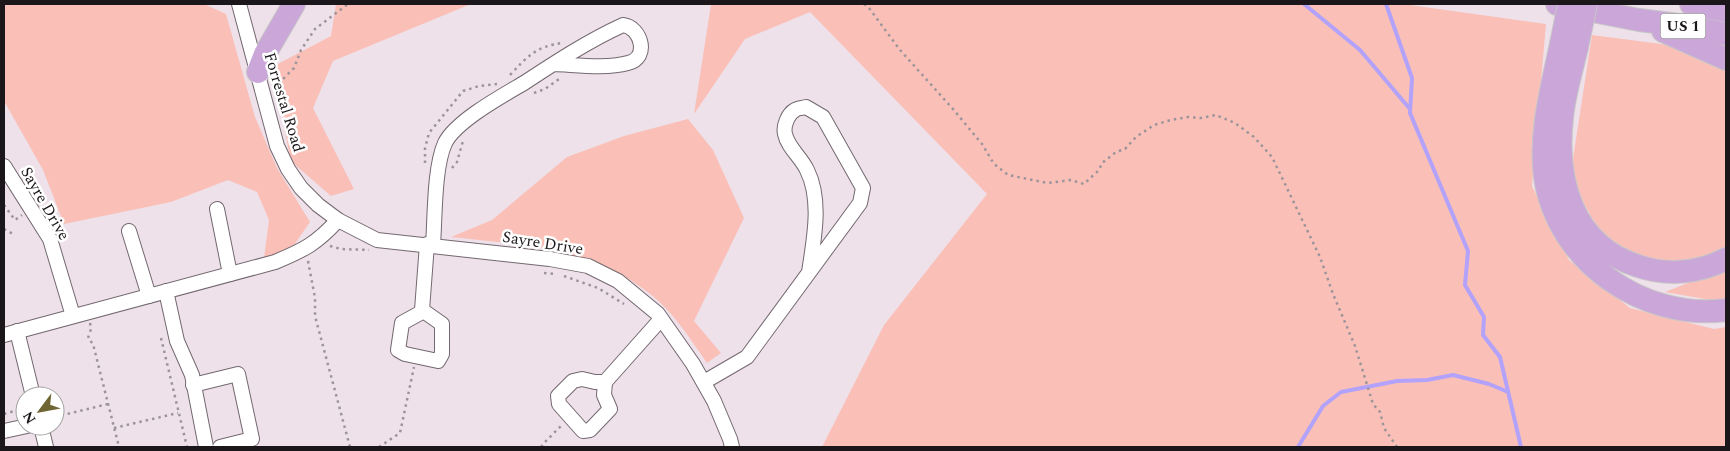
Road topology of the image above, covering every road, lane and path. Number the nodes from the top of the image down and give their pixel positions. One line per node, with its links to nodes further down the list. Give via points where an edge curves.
1 (239, 4): 15 (street, Forrestal Road)
2 (294, 4): 15 (highway)
3 (348, 4): 17 (path, via 315,30 301,50 294,68)
4 (864, 4): 63 (path, via 982,144 994,164 1008,175 1048,183 1071,180 1084,184 1116,152 1125,149 1154,125 1188,117 1216,115 1235,123 1254,137 1272,157 1301,214 1355,346 1373,404)
5 (1557, 4): 10 (highway, US 1)
6 (1569, 4): 12 (highway, bridge)
7 (1586, 4): 12 (highway, bridge)
8 (1691, 4): 9 (highway, US 1)
9 (1726, 11)
10 (1639, 20): 11 (highway, US 1); 13 (highway)
11 (1726, 34)
12 (1569, 46): 31 (highway, via 1560,156 1565,188 1575,214 1589,234 1608,252 1650,270 1692,270); 39 (highway, via 1549,102 1544,160 1548,191 1565,231 1575,247 1599,271 1638,297 1662,306 1697,312)
13 (1726, 59)
14 (554, 64): 14 (street, via 628,64 638,57 641,41 633,29 622,25); 27 (street, via 487,106 452,133 445,143 439,163)
15 (258, 72): 23 (street, Forrestal Road, via 277,146 288,169 301,188)
16 (566, 76): 18 (path)
17 (271, 90)
18 (534, 93)
19 (464, 138): 21 (path, via 457,162)
20 (4, 166): 41 (street, Sayre Drive, via 50,239)
21 (450, 171)
22 (217, 209): 34 (street)
23 (338, 220): 27 (street, Sayre Drive, via 377,240); 29 (street, via 323,237)
24 (4, 229): 26 (path)
25 (129, 231): 36 (street)
26 (13, 234)
27 (430, 245): 38 (street); 42 (street, Sayre Drive, via 588,266 618,281)
28 (328, 246): 30 (path)
29 (306, 248): 34 (street, via 275,262); 59 (path, via 315,316)
30 (374, 251)
31 (1726, 259)
32 (536, 271): 37 (path, via 565,276 598,288)
33 (809, 272): 33 (street, via 860,203 863,188 823,117 806,107 795,110 786,122 784,133 807,169 816,193); 47 (street, via 747,357)
34 (230, 274): 35 (street)
35 (166, 291): 36 (street); 48 (street, via 177,340)
36 (149, 296): 40 (street)
37 (630, 308)
38 (422, 310)
39 (1726, 310)
40 (88, 312): 41 (street); 50 (path, via 91,329 88,338 93,344)
41 (73, 316): 43 (street)
42 (661, 319): 46 (street); 47 (street, Sayre Drive)
43 (10, 333): 49 (street)
44 (161, 338): 51 (path)
45 (414, 366): 60 (path, via 400,434)
46 (605, 382)
47 (704, 382): 62 (street, Sayre Drive)
48 (193, 385): 57 (street); 58 (street, via 238,374 252,439)
49 (29, 386)
50 (108, 404): 52 (path); 54 (path)
51 (178, 413): 54 (path); 56 (path)
52 (65, 415)
53 (565, 421): 61 (path)
54 (114, 428): 55 (path)
55 (119, 447)
56 (187, 447)
57 (206, 447)
58 (220, 447)
59 (350, 447)
60 (379, 447)
61 (541, 447)
62 (732, 447)
63 (1397, 447)

